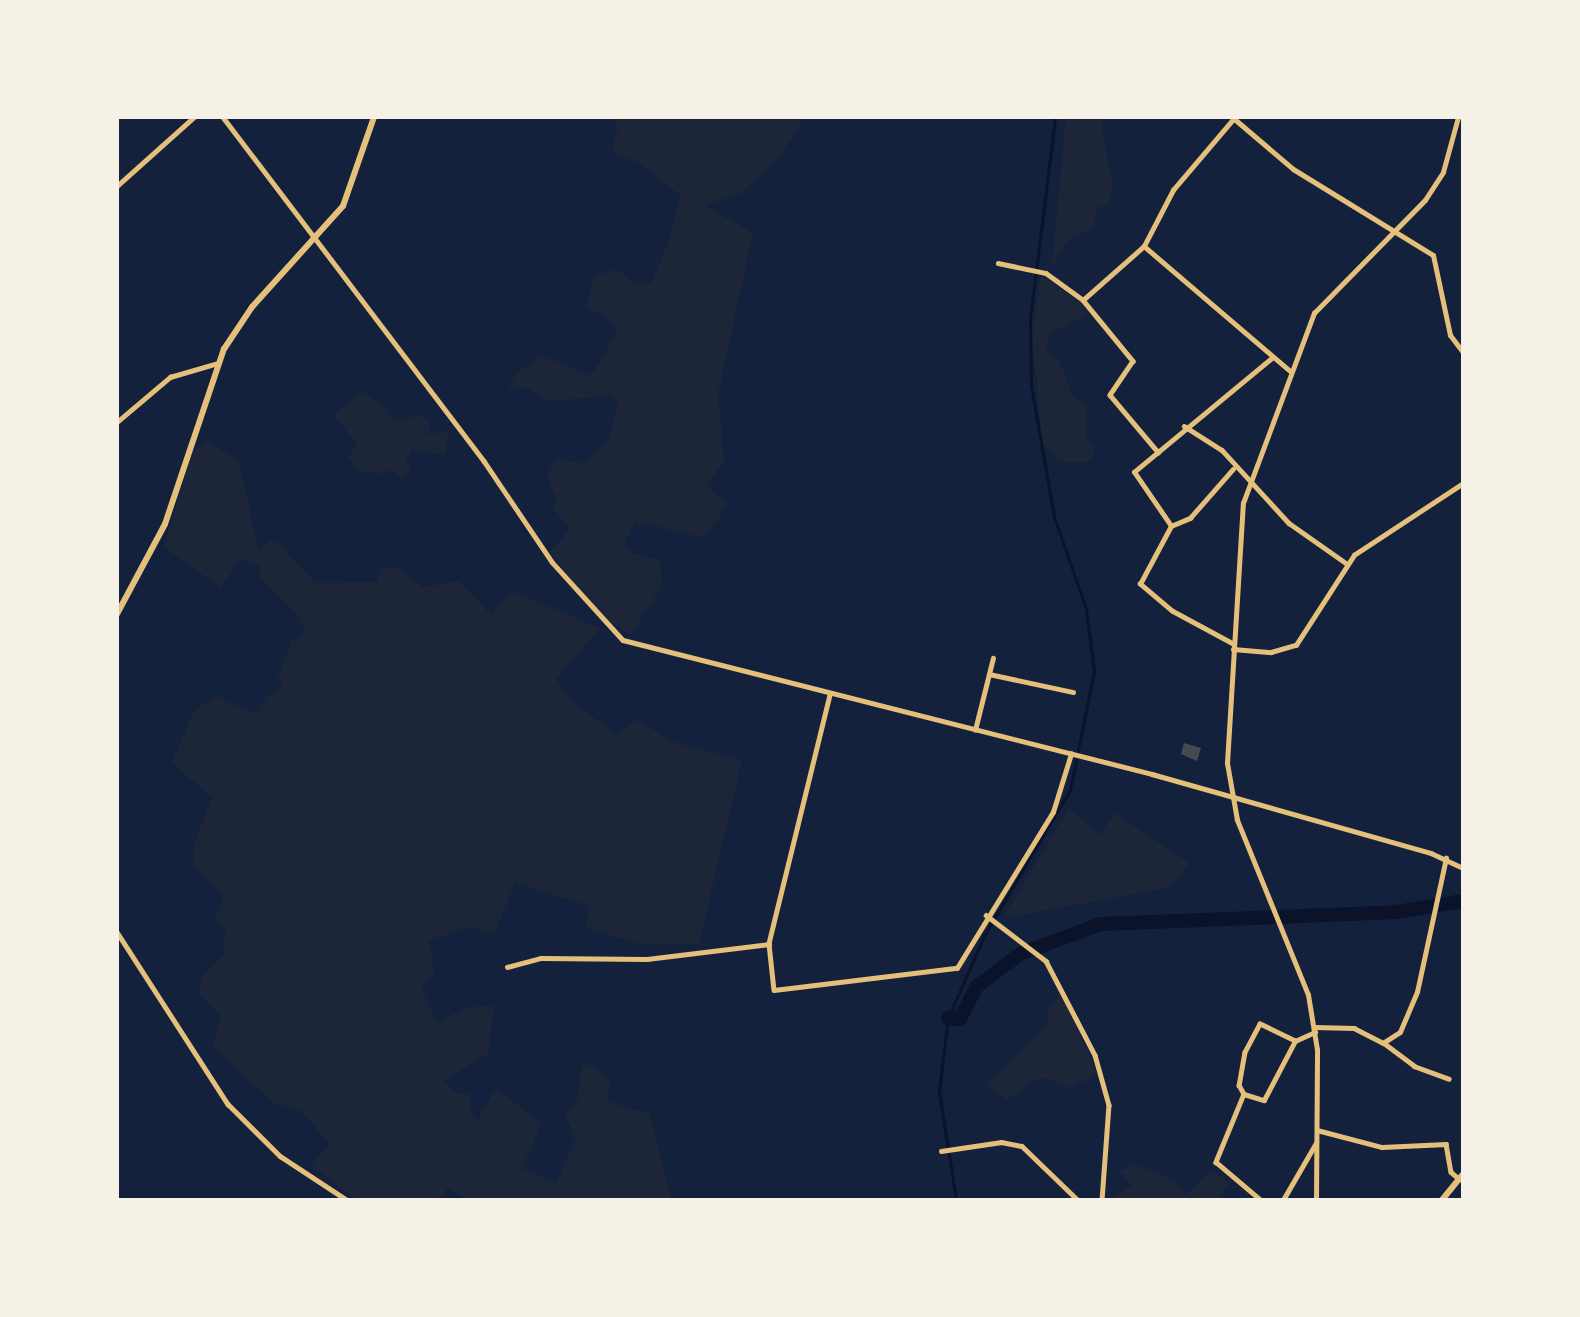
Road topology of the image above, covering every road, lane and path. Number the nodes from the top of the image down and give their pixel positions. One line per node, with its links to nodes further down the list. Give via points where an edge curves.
1 (194, 117): 6 (street)
2 (223, 117): 8 (street)
3 (374, 117): 8 (main road, via 348,197)
4 (1458, 117): 7 (street, via 1435,187)
5 (1234, 118): 7 (street, via 1293,169); 9 (street, via 1173,190)
6 (117, 186)
7 (1396, 232): 12 (street, via 1436,260 1450,335); 15 (street, via 1322,300)
8 (317, 240): 14 (main road, via 252,307); 29 (street, via 552,562 610,630 640,648)
9 (1144, 246): 11 (street); 13 (street)
10 (998, 263): 11 (street, via 1038,271)
11 (1083, 300): 18 (street, via 1133,361 1110,395)
12 (1462, 349)
13 (1272, 358): 15 (street); 17 (street)
14 (218, 363): 16 (street, via 170,377); 24 (main road, via 165,524)
15 (1289, 370): 20 (street)
16 (117, 422)
17 (1184, 426): 18 (street); 19 (street, via 1222,450)
18 (1158, 452): 22 (street, via 1134,472)
19 (1233, 469): 20 (street); 22 (street, via 1190,518)
20 (1248, 478): 23 (street, via 1289,523); 25 (street)
21 (1463, 483): 23 (street)
22 (1171, 526): 25 (street, via 1140,584 1172,611)
23 (1346, 564): 25 (street, via 1296,645 1271,652)
24 (117, 614)
25 (1233, 646): 32 (street)
26 (993, 658): 27 (street)
27 (989, 674): 28 (street); 30 (street)
28 (1073, 692)
29 (830, 695): 30 (street); 37 (street)
30 (975, 730): 31 (street)
31 (1071, 754): 32 (street); 35 (street, via 1053,812)
32 (1231, 798): 33 (street); 39 (street)
33 (1446, 858): 34 (street); 41 (street, via 1417,992 1400,1032)
34 (1463, 868)
35 (987, 916): 37 (street, via 957,968 774,990); 50 (street, via 1036,951 1053,972 1103,1079 1109,1105)
36 (117, 932): 48 (street, via 228,1104 280,1156)
37 (769, 944): 38 (street, via 648,959 541,958)
38 (507, 967)
39 (1315, 1029): 40 (street); 41 (street, via 1354,1028); 44 (street)
40 (1295, 1041): 43 (street, via 1264,1100); 43 (street, via 1260,1024 1245,1052 1239,1086)
41 (1383, 1043): 42 (street, via 1414,1066)
42 (1449, 1079)
43 (1244, 1094): 51 (street, via 1216,1162)
44 (1317, 1130): 45 (street); 47 (street, via 1382,1147 1446,1144 1451,1172)
45 (1317, 1143): 52 (street); 53 (street)
46 (941, 1151): 49 (street, via 1001,1142 1022,1146)
47 (1461, 1177): 54 (main road)
48 (347, 1200)
49 (1078, 1200)
50 (1102, 1200)
51 (1261, 1200)
52 (1283, 1200)
53 (1316, 1200)
54 (1442, 1200)

